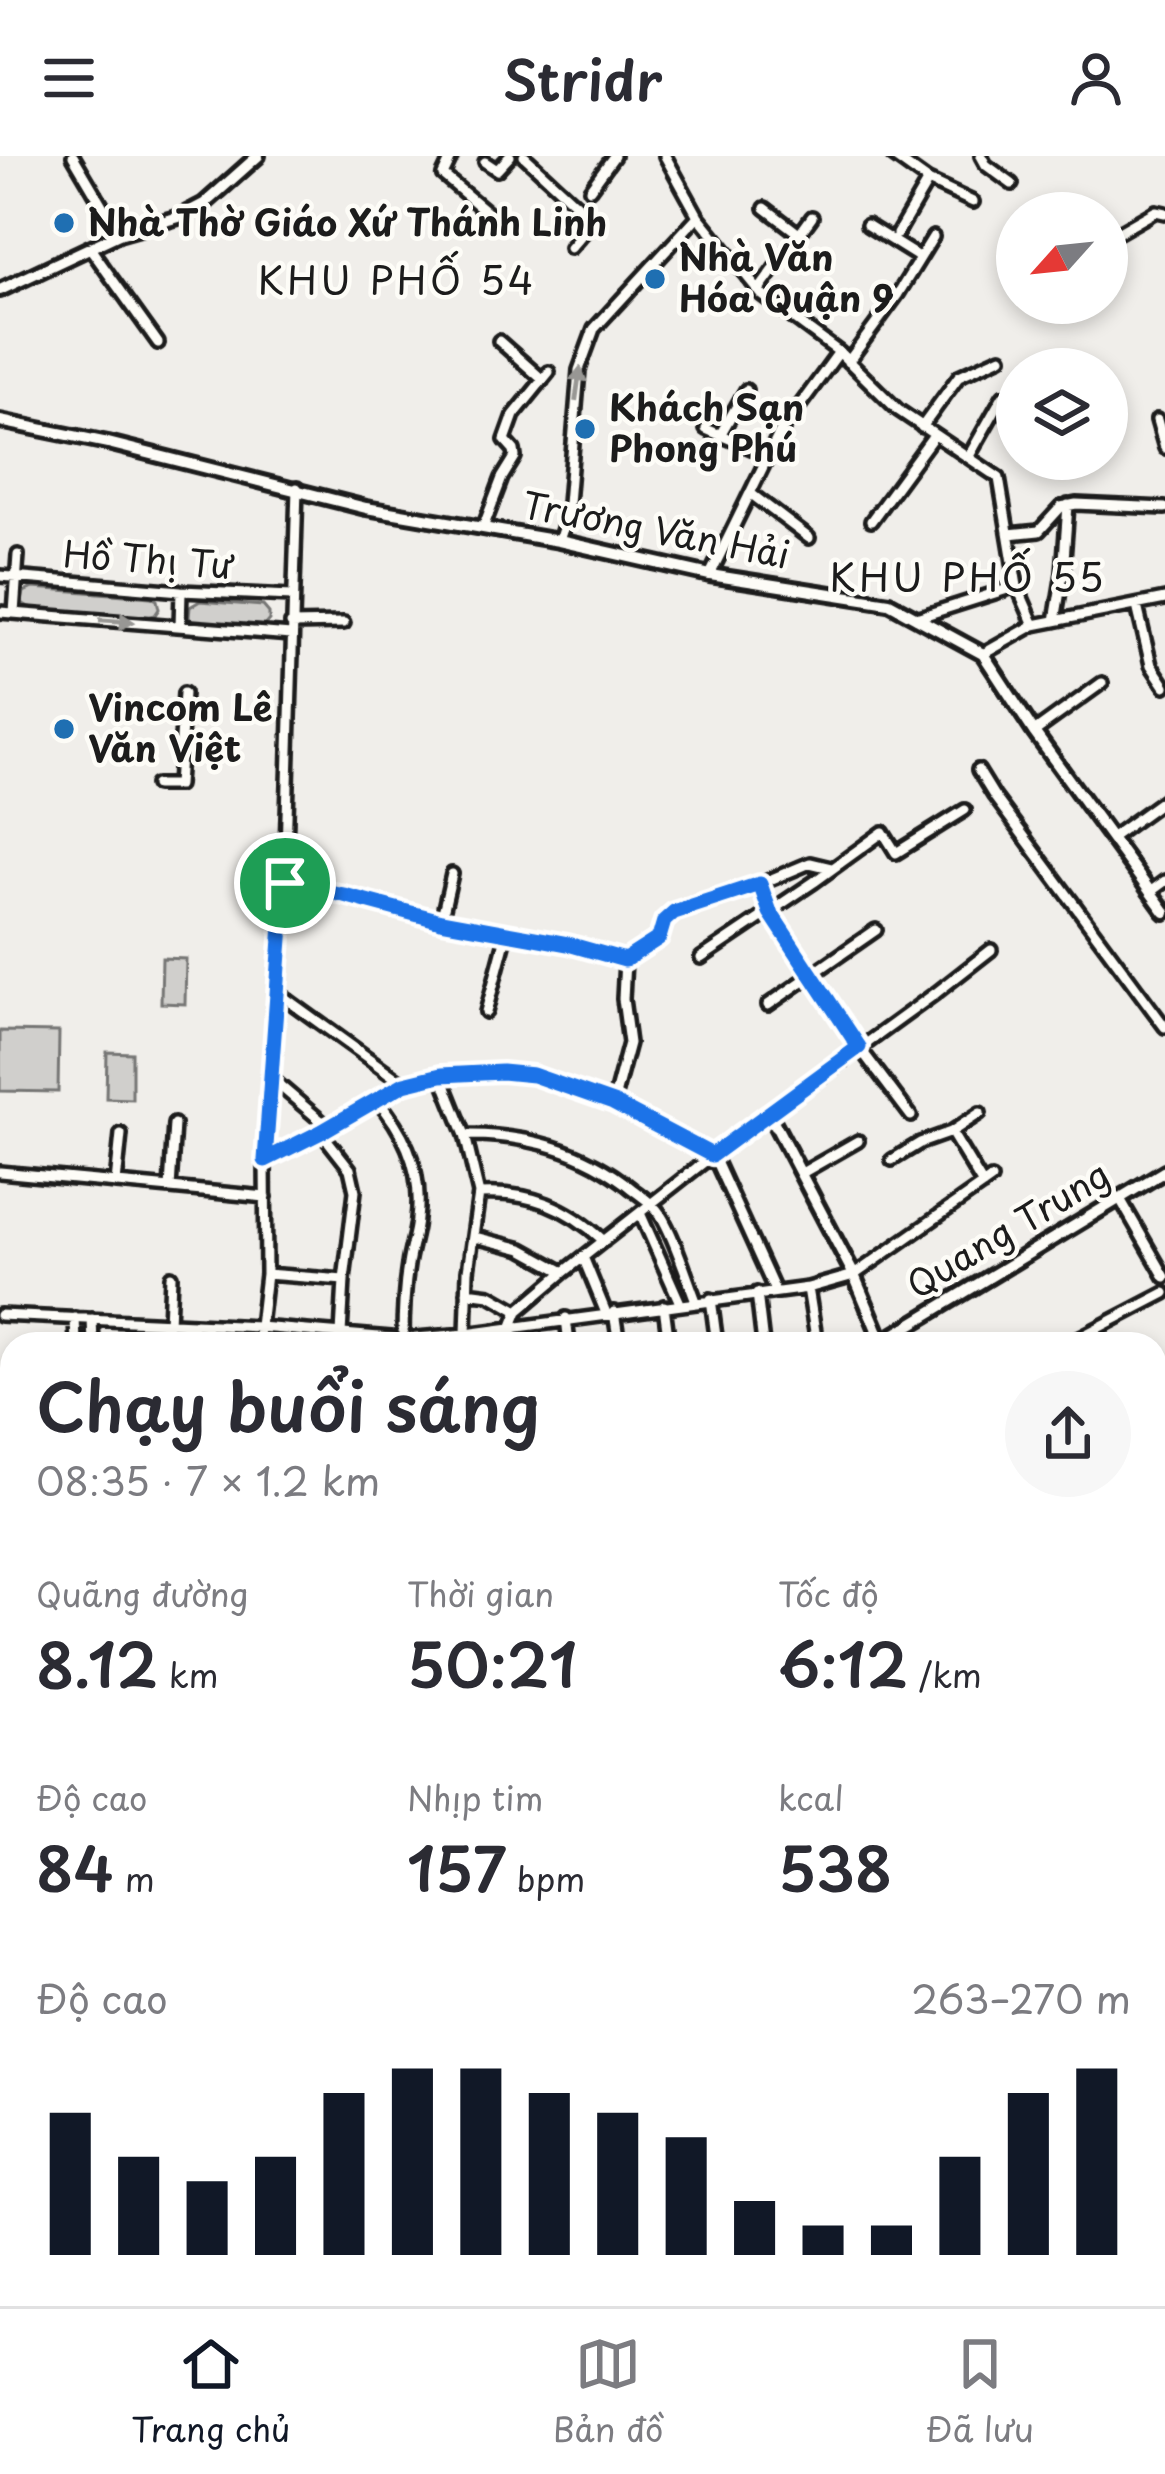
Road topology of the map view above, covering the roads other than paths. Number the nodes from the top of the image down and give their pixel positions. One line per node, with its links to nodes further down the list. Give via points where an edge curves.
1 (73, 156): 24 (street)
2 (258, 156): 24 (street, via 204,203)
3 (452, 156): 19 (street, via 442,175)
4 (510, 156): 10 (street, via 497,170)
5 (524, 156): 27 (street, via 591,218)
6 (614, 156): 13 (street)
7 (664, 156): 17 (street)
8 (893, 156): 11 (street)
9 (981, 156): 12 (street)
10 (485, 162)
11 (928, 181): 14 (street); 23 (street)
12 (1012, 184)
13 (590, 189)
14 (973, 202)
15 (765, 208): 22 (street)
16 (1165, 213): 21 (street)
17 (698, 216): 30 (street); 55 (street, one-way to 17, via 579,370 594,328)
18 (812, 217): 22 (street)
19 (495, 219)
20 (867, 225): 28 (street)
21 (1128, 227)
22 (799, 234): 30 (street)
23 (897, 234)
24 (119, 235): 26 (street)
25 (934, 237): 28 (street)
26 (90, 248): 29 (street); 32 (street)
27 (570, 248)
28 (920, 258): 35 (street)
29 (0, 290)
30 (759, 290): 33 (street)
31 (499, 341): 52 (street, via 546,376 514,416 505,439 515,457)
32 (158, 343)
33 (839, 352): 35 (street); 45 (street)
34 (996, 359): 40 (street, via 959,376)
35 (848, 362): 40 (street)
36 (746, 391): 42 (street)
37 (996, 409): 46 (street)
38 (1157, 420): 44 (street)
39 (0, 421): 47 (street, Trương Văn Hải)
40 (922, 427): 43 (street)
41 (706, 429): 42 (street)
42 (720, 435): 45 (street)
43 (934, 435): 46 (street); 51 (street)
44 (1165, 448)
45 (768, 455): 48 (street)
46 (970, 456): 53 (street, via 999,478)
47 (297, 488): 52 (street, Trương Văn Hải); 62 (street)
48 (750, 493): 54 (street); 57 (street)
49 (1069, 506): 50 (street); 53 (street, via 1039,530); 68 (street)
50 (1165, 508)
51 (871, 521)
52 (483, 528): 55 (street, Trương Văn Hải)
53 (1010, 535): 60 (street)
54 (809, 538)
55 (559, 541): 57 (street, Trương Văn Hải)
56 (18, 555): 59 (street)
57 (710, 575): 67 (street, Trương Văn Hải, via 889,603)
58 (0, 576): 59 (street, Hồ Thị Tư)
59 (16, 577): 61 (street, Hồ Thị Tư); 66 (street)
60 (1017, 586): 67 (street); 70 (street)
61 (181, 591): 62 (street, Hồ Thị Tư); 71 (street)
62 (292, 596): 72 (street)
63 (1165, 599): 64 (street)
64 (1137, 605): 68 (street); 75 (street, via 1151,665)
65 (0, 612): 66 (street, Hồ Thị Tư)
66 (14, 613): 71 (street, Hồ Thị Tư, one-way to 71)
67 (916, 618): 73 (street, Trương Văn Hải)
68 (1055, 620): 70 (street)
69 (344, 623): 72 (street, Hồ Thị Tư)
70 (1034, 625): 73 (street)
71 (180, 626): 72 (street, Hồ Thị Tư)
72 (291, 630): 86 (street)
73 (983, 654): 77 (street, Trương Văn Hải)
74 (1102, 683): 77 (street)
75 (1165, 686)
76 (184, 693): 79 (street, via 178,785)
77 (1034, 732): 82 (street, Trương Văn Hải)
78 (978, 770): 101 (street)
79 (156, 785)
80 (1165, 799): 82 (street)
81 (965, 810): 83 (street, via 896,853 883,832)
82 (1112, 838): 88 (street, Trương Văn Hải)
83 (831, 868): 87 (street, via 810,863); 89 (street)
84 (452, 874): 91 (street)
85 (1165, 881): 88 (street)
86 (285, 883): 91 (street); 98 (street)
87 (760, 884): 89 (street); 96 (street, via 674,912 659,938)
88 (1150, 892): 90 (street, Trương Văn Hải)
89 (770, 912): 95 (street); 97 (street)
90 (1165, 912)
91 (441, 921): 93 (street)
92 (876, 930): 97 (street)
93 (507, 933): 96 (street); 100 (street)
94 (991, 950): 102 (street)
95 (701, 958)
96 (625, 960): 107 (street, via 629,1043)
97 (812, 974): 99 (street); 102 (street)
98 (278, 992): 104 (street); 105 (street)
99 (768, 1005)
100 (486, 1012)
101 (1165, 1027)
102 (859, 1047): 108 (street); 110 (street)
103 (441, 1075): 105 (street); 107 (street, via 533,1075); 115 (street)
104 (271, 1078): 112 (street); 118 (street)
105 (404, 1084): 106 (street)
106 (376, 1099): 112 (street); 165 (street, via 407,1143 416,1176)
107 (613, 1103): 117 (street)
108 (770, 1113): 117 (street); 122 (street)
109 (980, 1113): 113 (street)
110 (911, 1116)
111 (174, 1124): 124 (street)
112 (324, 1129): 118 (street); 138 (street, via 356,1191)
113 (951, 1132): 119 (street); 135 (street, via 987,1182)
114 (121, 1134): 123 (street)
115 (465, 1135): 125 (street); 128 (street, via 518,1138 572,1154)
116 (858, 1141): 122 (street)
117 (712, 1155): 128 (street); 140 (street)
118 (265, 1160): 126 (street)
119 (892, 1160)
120 (1165, 1171): 127 (street, Quang Trung)
121 (0, 1172): 123 (street)
122 (802, 1173): 135 (street)
123 (116, 1183): 124 (street)
124 (170, 1188): 126 (street)
125 (479, 1193): 130 (street); 131 (street, via 540,1199)
126 (266, 1197): 134 (street)
127 (1119, 1197): 137 (street); 176 (street, Quang Trung)
128 (650, 1204): 129 (street); 145 (street)
129 (640, 1213): 131 (street); 146 (street)
130 (475, 1237): 133 (street, via 522,1249); 141 (street)
131 (604, 1241): 132 (street)
132 (583, 1257): 133 (street); 149 (street)
133 (564, 1272): 148 (street)
134 (266, 1274): 138 (street); 157 (street)
135 (854, 1275): 139 (street); 175 (street)
136 (172, 1276): 154 (street)
137 (1165, 1277)
138 (344, 1280): 164 (street)
139 (808, 1288): 140 (street); 174 (street)
140 (776, 1291): 142 (street)
141 (467, 1292): 148 (street); 166 (street)
142 (757, 1293): 144 (street); 173 (street)
143 (1165, 1294): 177 (street)
144 (711, 1299): 145 (street); 172 (street)
145 (696, 1301): 146 (street)
146 (680, 1303): 147 (street)
147 (664, 1306): 149 (street); 171 (street)
148 (518, 1312): 156 (street)
149 (610, 1313): 152 (street); 170 (street)
150 (0, 1315): 151 (street)
151 (75, 1318): 153 (street); 158 (street)
152 (566, 1318): 156 (street); 169 (street)
153 (92, 1319): 154 (street); 159 (street)
154 (164, 1324): 155 (street); 160 (street)
155 (194, 1326): 157 (street); 161 (street)
156 (512, 1326): 167 (street); 168 (street)
157 (259, 1327): 162 (street); 163 (street)
158 (76, 1332)
159 (93, 1332)
160 (162, 1332)
161 (194, 1332)
162 (259, 1332)
163 (318, 1332)
164 (341, 1332)
165 (403, 1332)
166 (466, 1332)
167 (478, 1332)
168 (513, 1332)
169 (568, 1332)
170 (616, 1332)
171 (667, 1332)
172 (715, 1332)
173 (762, 1332)
174 (815, 1332)
175 (877, 1332)
176 (900, 1332)
177 (1098, 1332)

